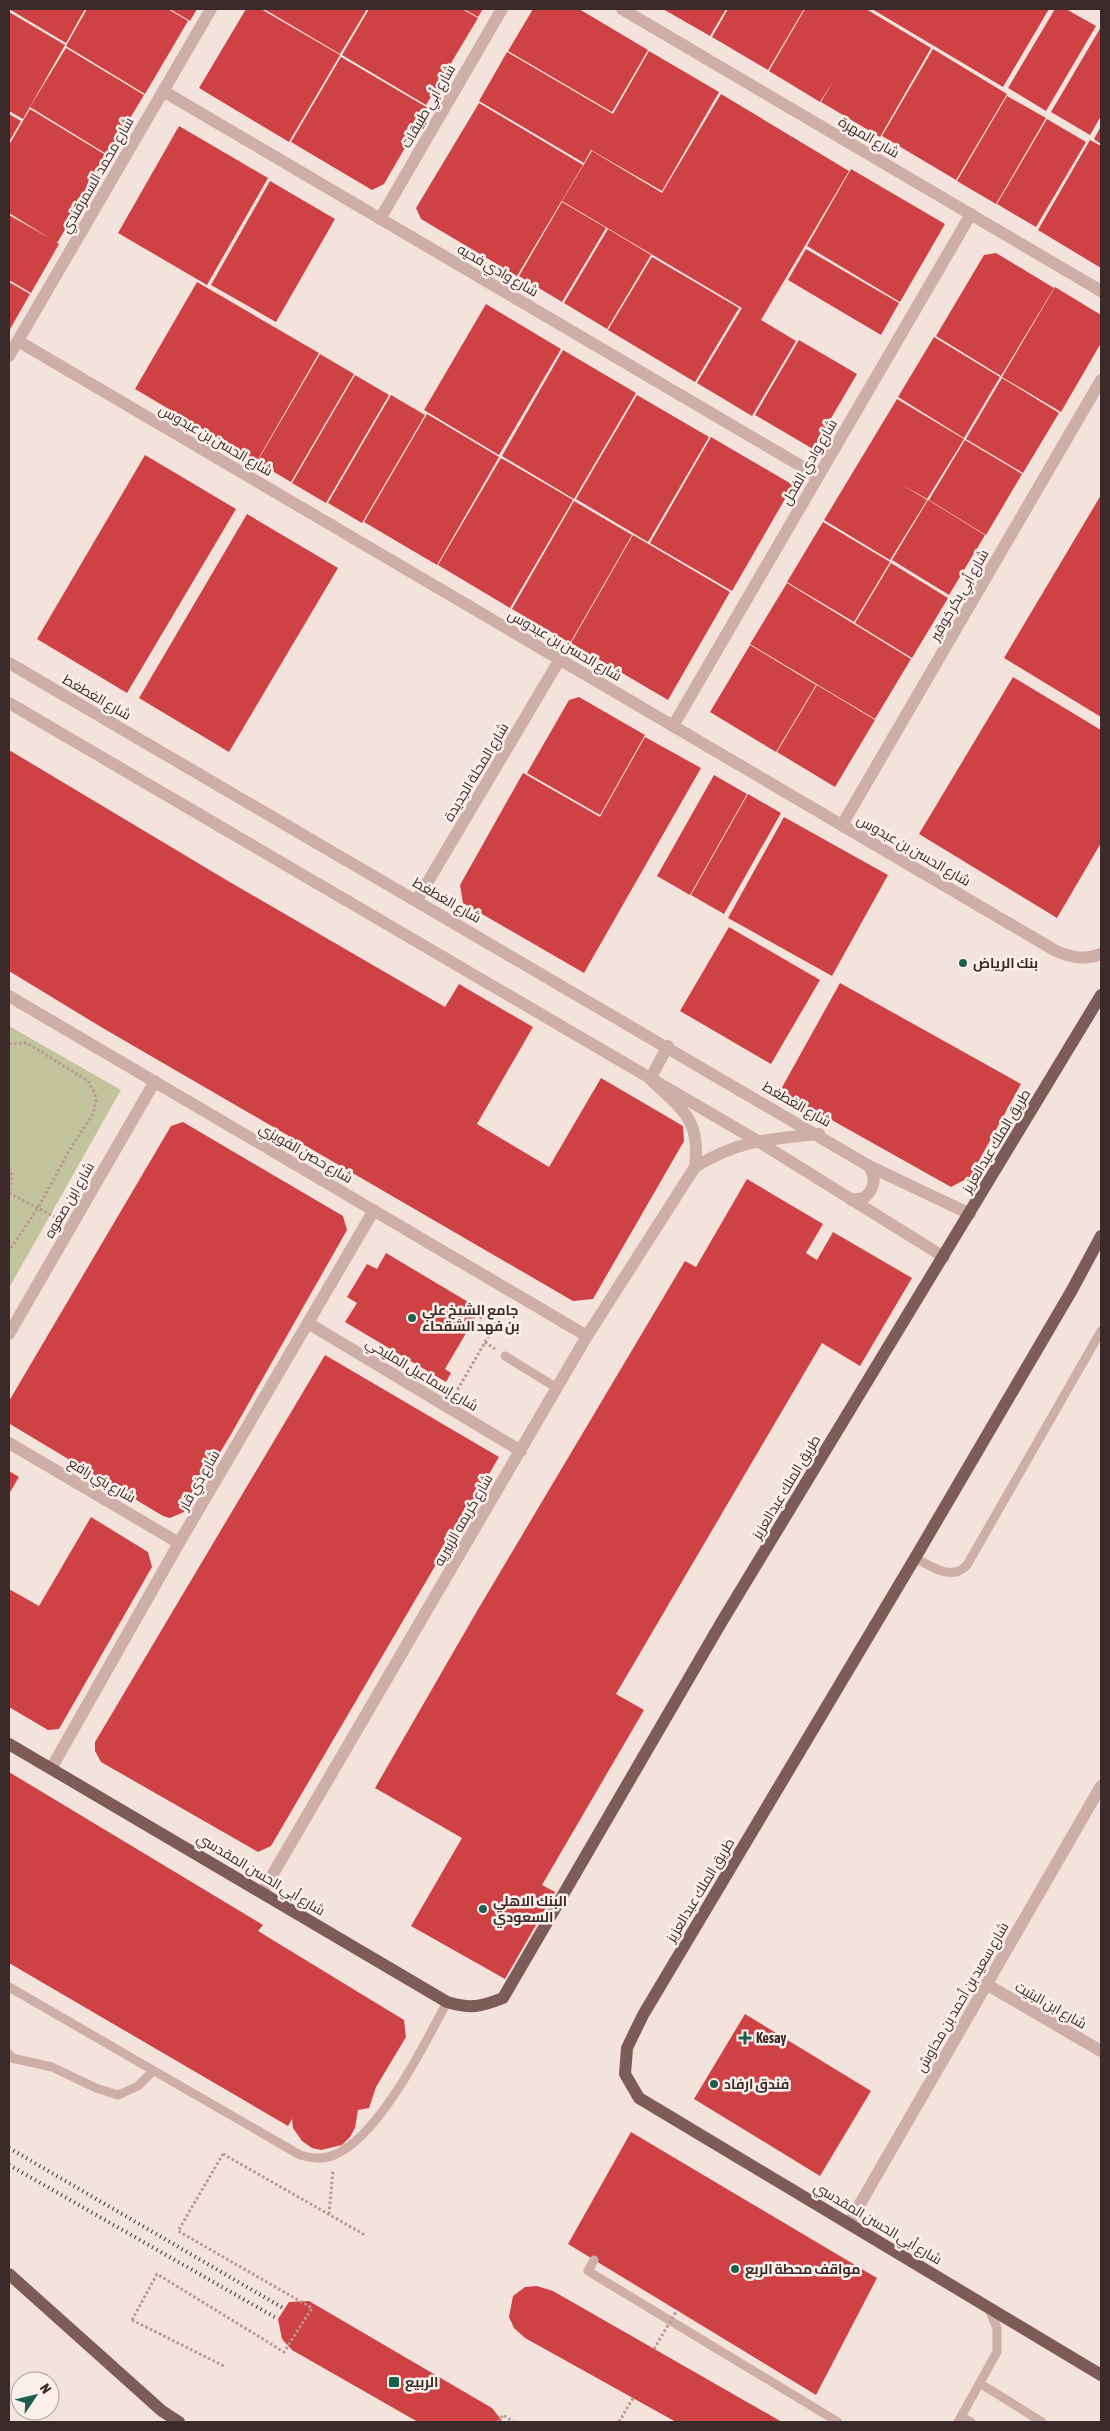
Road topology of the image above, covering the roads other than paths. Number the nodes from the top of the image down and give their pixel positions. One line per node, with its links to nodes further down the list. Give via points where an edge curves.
1 (210, 9): 4 (street, شارع محمد السمرقندي)
2 (502, 9): 6 (street, شارع أبي طبيقات)
3 (622, 9): 5 (street, شارع المهرة)
4 (163, 91): 6 (street, شارع وادي فحيه); 8 (street, شارع محمد السمرقندي)
5 (970, 214): 7 (street, شارع المهرة); 11 (street, شارع وادي الفحل)
6 (380, 218): 11 (street, شارع وادي فحيه)
7 (1101, 290)
8 (18, 341): 9 (street, شارع محمد السمرقندي); 12 (street, شارع الحسن بن عبدوس)
9 (9, 356)
10 (1101, 380): 16 (street, شارع أبي بكر خوقير)
11 (818, 476): 15 (street, شارع وادي الفحل)
12 (560, 660): 15 (street, شارع الحسن بن عبدوس); 17 (street, شارع المحلة الجديدة)
13 (9, 663): 17 (street, شارع الغطغط)
14 (9, 703): 22 (street)
15 (673, 726): 16 (street, شارع الحسن بن عبدوس)
16 (842, 825): 18 (street, شارع الحسن بن عبدوس, via 1056,951 1073,959)
17 (417, 900): 21 (street, شارع الغطغط)
18 (1101, 954)
19 (9, 996): 23 (street, شارع حصن الفويزي)
20 (1101, 996): 30 (main road, طريق الملك عبدالعزيز)
21 (668, 1046): 22 (street); 24 (street, شارع الغطغط)
22 (650, 1079): 25 (street); 27 (street, via 688,1117 696,1134)
23 (154, 1081): 29 (street, شارع حصن الفويزي); 35 (street, شارع ابن صعوه)
24 (819, 1134): 25 (street, شارع كريمه الزبيريه); 26 (street, شارع الغطغط)
25 (756, 1140): 27 (street, شارع كريمه الزبيريه, via 727,1149); 28 (street)
26 (870, 1166): 28 (street, via 874,1187 864,1198); 30 (street, شارع الغطغط)
27 (695, 1167): 36 (street, شارع كريمه الزبيريه)
28 (851, 1200): 32 (street)
29 (374, 1210): 33 (street, شارع ذي قار); 36 (street, شارع حصن الفويزي)
30 (970, 1214): 32 (main road, طريق الملك عبدالعزيز)
31 (1101, 1236): 42 (main road, طريق الملك عبدالعزيز)
32 (944, 1257): 49 (main road, طريق الملك عبدالعزيز, via 721,1622)
33 (308, 1323): 40 (street, شارع إسماعيل المليحي); 41 (street, شارع ذي قار)
34 (1101, 1332): 42 (lane, via 967,1565 958,1572 948,1573)
35 (9, 1334)
36 (587, 1336): 38 (street, شارع كريمه الزبيريه)
37 (506, 1356): 38 (lane)
38 (557, 1388): 40 (street, شارع كريمه الزبيريه)
39 (9, 1444): 41 (street, شارع بني رافع)
40 (521, 1451): 46 (street, شارع كريمه الزبيريه)
41 (179, 1543): 44 (street, شارع ذي قار)
42 (915, 1558): 54 (main road, طريق الملك عبدالعزيز, via 631,2040 627,2048 625,2074)
43 (9, 1744): 44 (main road, شارع أبي الحسن المقدسي)
44 (52, 1767): 46 (main road, شارع أبي الحسن المقدسي)
45 (1101, 1786): 47 (street, شارع سعيد بن أحمد بن محاوش)
46 (262, 1891): 50 (main road, شارع أبي الحسن المقدسي)
47 (986, 1984): 51 (street, شارع ابن البتيت); 55 (street, شارع سعيد بن أحمد بن محاوش)
48 (9, 1987): 53 (lane)
49 (503, 1998): 50 (main road, شارع أبي الحسن المقدسي, via 467,2008)
50 (447, 2002): 53 (lane, via 389,2100 363,2135 335,2155 317,2158 300,2155)
51 (1101, 2052)
52 (10, 2057): 53 (lane, via 52,2067 118,2095 138,2086)
53 (153, 2070)
54 (639, 2098): 55 (main road, شارع أبي الحسن المقدسي)
55 (849, 2223): 58 (main road, شارع أبي الحسن المقدسي)
56 (594, 2260): 63 (lane, via 588,2271)
57 (9, 2274): 62 (main road)
58 (988, 2306): 59 (main road, شارع أبي الحسن المقدسي); 60 (lane, via 997,2328 997,2352)
59 (1101, 2375)
60 (980, 2384): 61 (lane); 65 (lane)
61 (959, 2419): 64 (lane)
62 (179, 2422)
63 (838, 2422)
64 (971, 2422)
65 (1042, 2422)

